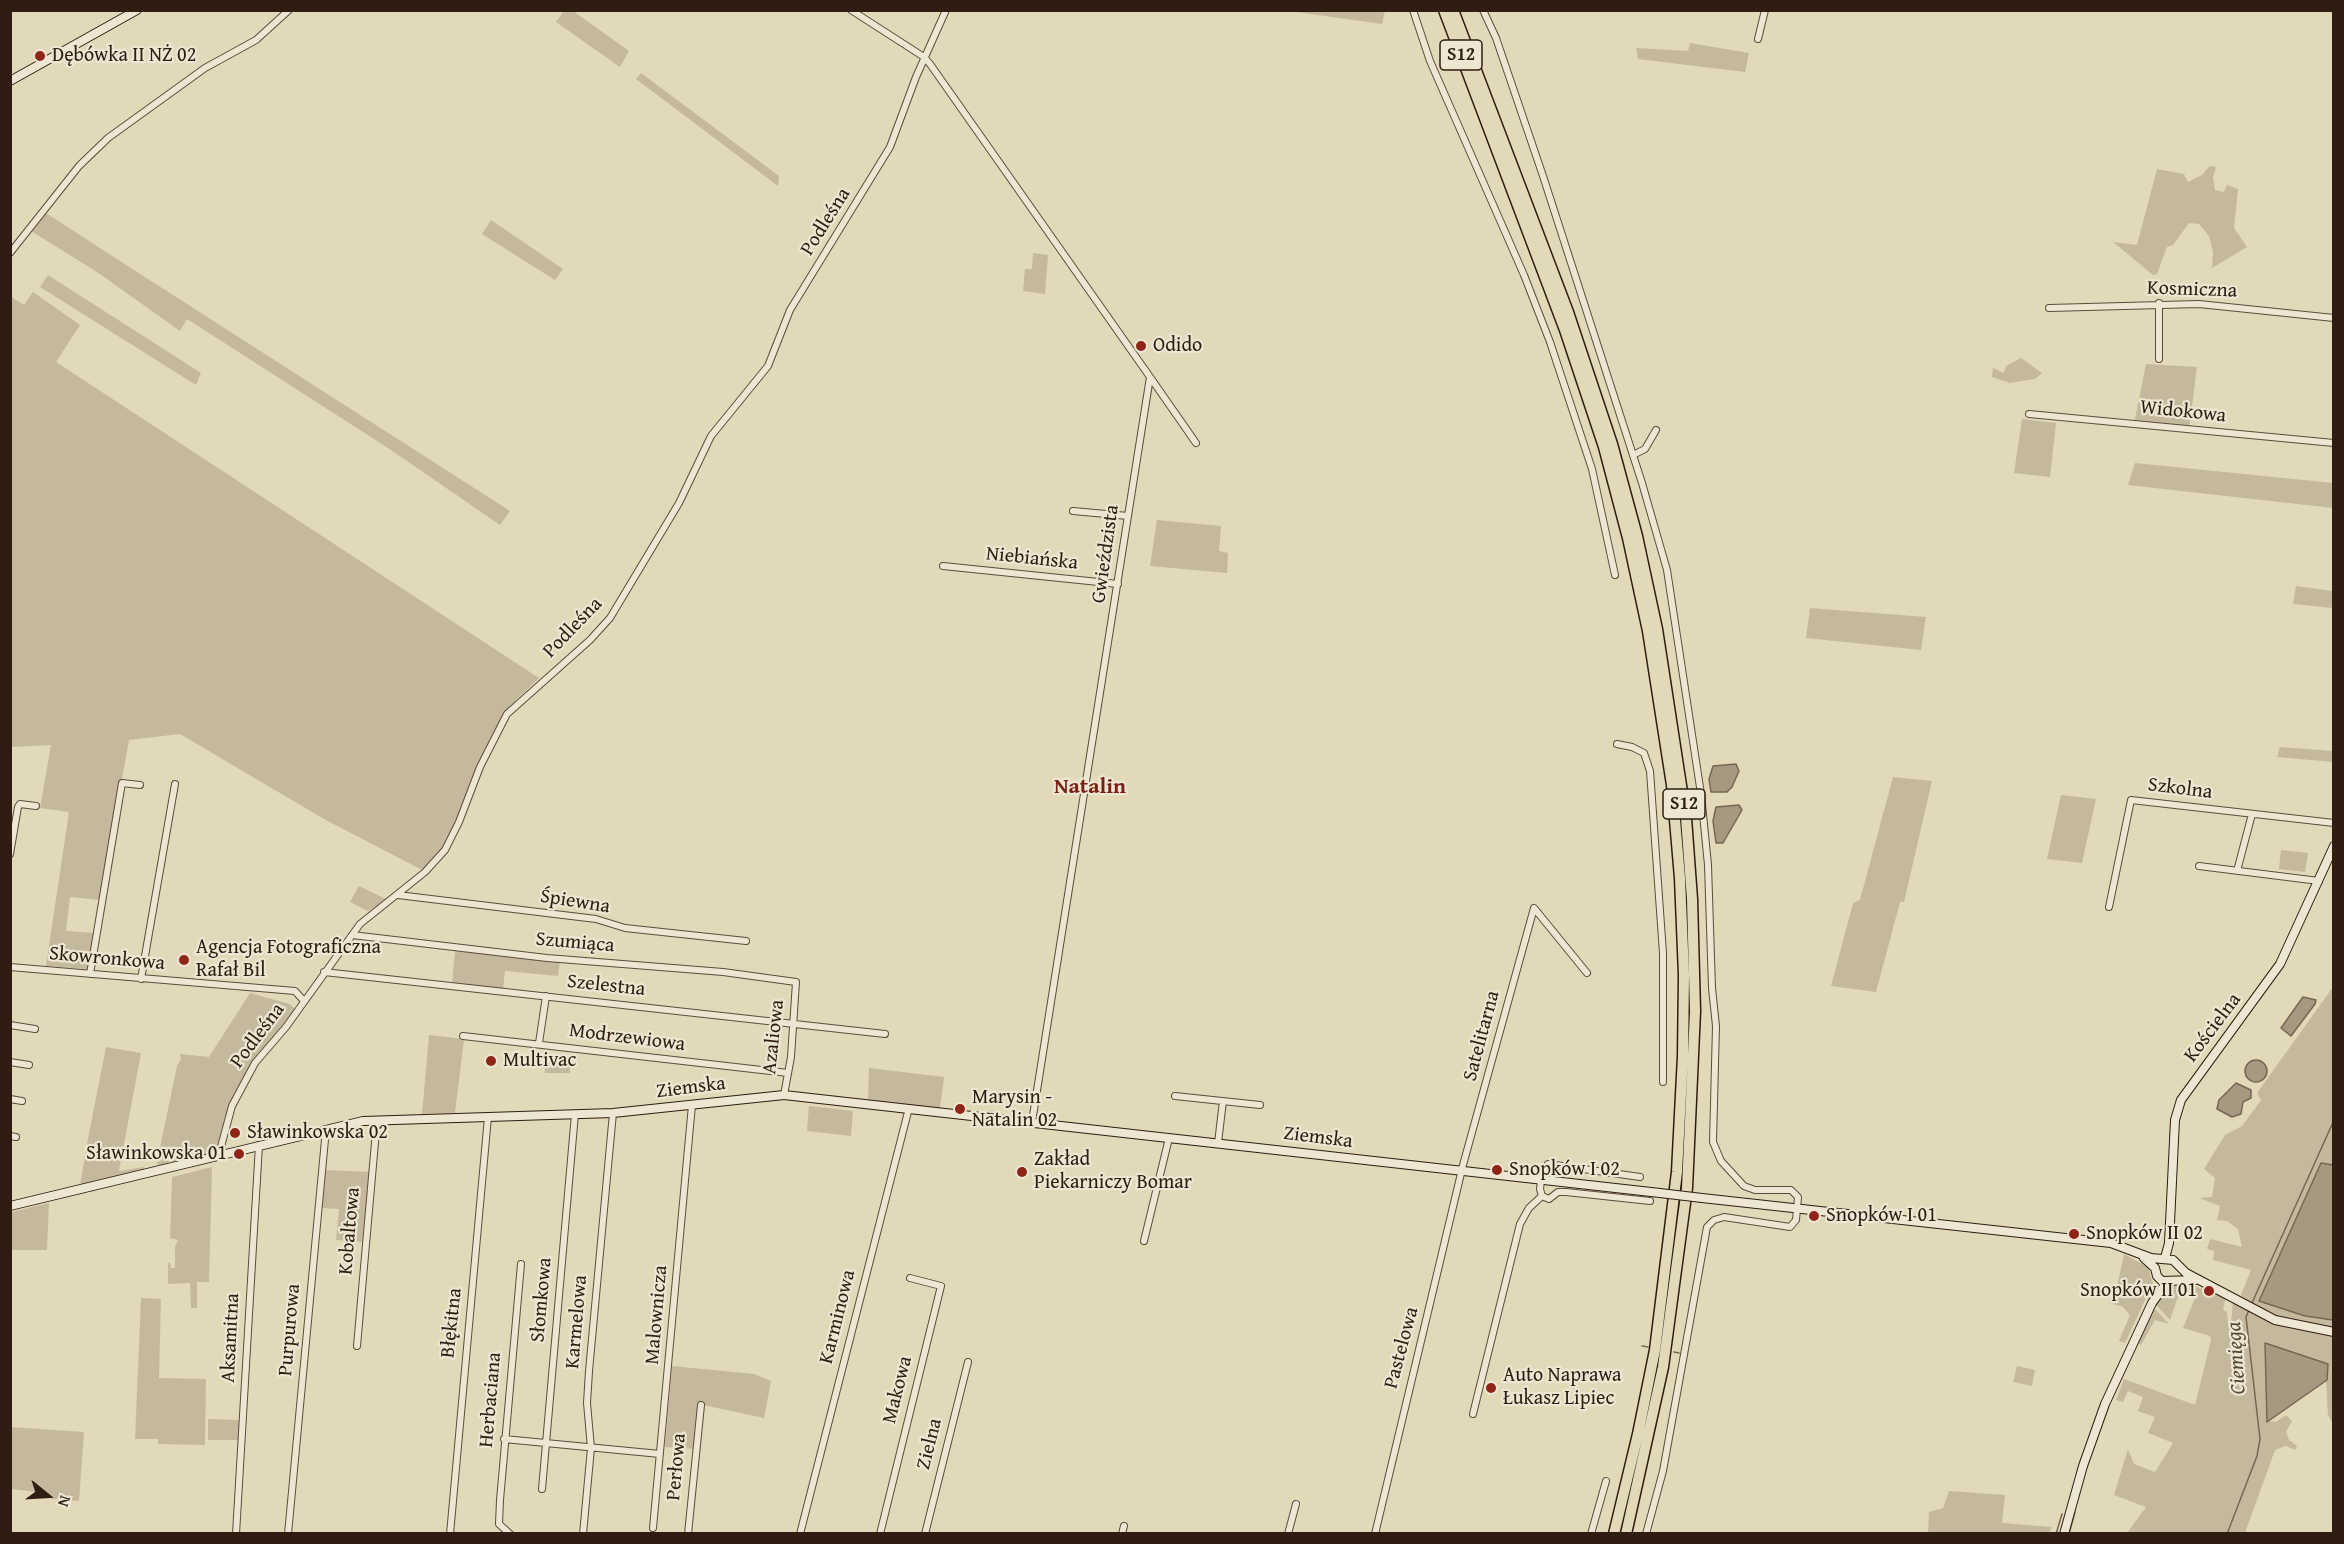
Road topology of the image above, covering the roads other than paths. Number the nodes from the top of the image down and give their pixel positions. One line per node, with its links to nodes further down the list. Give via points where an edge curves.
1 (137, 10): 12 (street)
2 (289, 10): 14 (street, via 256,40 205,68 108,138 79,166)
3 (851, 10): 11 (street)
4 (946, 10): 11 (street, Podleśna)
5 (1413, 10): 28 (street, via 1430,61 1550,342 1592,469)
6 (1444, 10): 13 (highway, S12)
7 (1454, 10): 13 (highway, S12)
8 (1483, 10): 24 (street, via 1543,176)
9 (1766, 10): 10 (street)
10 (1758, 39)
11 (924, 57): 19 (street); 41 (street, Podleśna, via 890,147 790,310 768,366 711,436 679,503 610,618 507,714 445,850)
12 (10, 81)
13 (1483, 99): 128 (highway, S12, via 1574,352 1613,480 1651,646 1675,820 1684,985 1677,1181 1655,1350); 129 (highway, S12, via 1579,341 1622,477 1659,637 1686,827 1695,1011 1687,1188 1665,1356)
14 (10, 253)
15 (2159, 303): 16 (street, Kosmiczna); 17 (street, Kosmiczna); 18 (street)
16 (2049, 308)
17 (2334, 318)
18 (2159, 359)
19 (1150, 377): 22 (street); 26 (street, Gwieździsta)
20 (2029, 414): 23 (street, Widokowa)
21 (1656, 430): 24 (street, via 1646,449)
22 (1196, 443)
23 (2334, 443)
24 (1633, 455): 89 (street, via 1667,570 1701,794 1711,898 1716,1026 1713,1142 1721,1161 1739,1182 1755,1190 1793,1190 1798,1195)
25 (1073, 510): 26 (street)
26 (1128, 516): 29 (street, Gwieździsta)
27 (943, 566): 29 (street, Niebiańska)
28 (1615, 575)
29 (1118, 584): 77 (street, Gwieździsta)
30 (1617, 744): 64 (street, via 1640,750 1650,771 1663,953)
31 (175, 784): 49 (street)
32 (140, 785): 48 (street, via 122,783)
33 (36, 806): 37 (street, via 18,807)
34 (2252, 814): 35 (street, Szkolna); 39 (street); 42 (street, Szkolna, via 2131,800)
35 (2334, 823)
36 (2334, 846): 40 (street, Kościelna)
37 (10, 854)
38 (2199, 866): 39 (street)
39 (2237, 871): 40 (street)
40 (2319, 881): 92 (street, Kościelna, via 2280,964 2181,1100 2175,1120)
41 (398, 895): 43 (street, Podleśna, via 369,916); 44 (street, Śpiewna)
42 (2109, 907)
43 (352, 935): 46 (street, Podleśna); 50 (street, Szumiąca)
44 (746, 941)
45 (10, 967): 48 (street, Skowronkowa)
46 (324, 972): 52 (street, Podleśna); 53 (street, Szelestna)
47 (1587, 973): 83 (street, Satelitarna, via 1534,908)
48 (90, 975): 49 (street, Skowronkowa)
49 (141, 979): 51 (street, Skowronkowa)
50 (796, 982): 55 (street, Azaliowa)
51 (295, 991): 52 (street, Skowronkowa); 54 (street)
52 (311, 991): 54 (street, Podleśna)
53 (546, 996): 55 (street, Szelestna); 60 (street)
54 (304, 1001): 82 (street, Podleśna, via 247,1076 227,1121)
55 (792, 1023): 58 (street, Szelestna); 63 (street, Azaliowa)
56 (10, 1025): 57 (street)
57 (35, 1029)
58 (885, 1034)
59 (463, 1036): 60 (street, Modrzewiowa)
60 (539, 1043): 63 (street, Modrzewiowa)
61 (10, 1062): 62 (street)
62 (29, 1065)
63 (788, 1073): 65 (street, Azaliowa)
64 (1663, 1082)
65 (784, 1095): 70 (street, Ziemska); 72 (street, Ziemska)
66 (1175, 1096): 69 (street)
67 (10, 1099): 68 (street)
68 (22, 1101)
69 (1223, 1101): 71 (street); 80 (street)
70 (692, 1105): 73 (street, Ziemska); 109 (street, Malownicza)
71 (1260, 1105)
72 (909, 1108): 77 (street, Ziemska); 121 (street, Karminowa)
73 (613, 1113): 74 (street, Ziemska); 108 (street, Karmelowa, via 588,1392)
74 (575, 1114): 75 (street, Ziemska); 107 (street, Słomkowa)
75 (488, 1117): 76 (street, Ziemska); 117 (street, Błękitna)
76 (377, 1120): 78 (street, Ziemska); 102 (street, Kobaltowa)
77 (1032, 1122): 79 (street, Ziemska)
78 (326, 1129): 81 (street, Ziemska); 116 (street, Purpurowa)
79 (1169, 1138): 80 (street, Ziemska); 90 (street)
80 (1218, 1143): 83 (street, Ziemska)
81 (259, 1145): 82 (street, Ziemska); 115 (street, Aksamitna)
82 (219, 1154): 88 (street, Ziemska)
83 (1462, 1172): 85 (street, Ziemska); 126 (street, Pastelowa)
84 (1640, 1177): 85 (street, via 1548,1164)
85 (1541, 1180): 86 (street); 89 (street, Ziemska, bridge)
86 (1542, 1196): 87 (street, via 1549,1199 1558,1192 1566,1192); 105 (street, via 1520,1224)
87 (1650, 1201)
88 (10, 1206)
89 (1798, 1208): 91 (street, Ziemska, via 2111,1243); 130 (street, via 1795,1223 1787,1228 1724,1217 1707,1227 1663,1471)
90 (1144, 1242)
91 (2139, 1254): 92 (street); 94 (street)
92 (2166, 1259): 94 (street); 95 (street)
93 (521, 1264): 106 (street, Herbaciana)
94 (2155, 1268): 97 (street)
95 (2179, 1269): 98 (street); 99 (street)
96 (910, 1278): 122 (street, Makowa, via 941,1286)
97 (2158, 1278): 98 (street); 100 (street)
98 (2172, 1280): 99 (street); 100 (street)
99 (2200, 1280): 101 (street, via 2280,1322)
100 (2152, 1304): 131 (street, via 2105,1404)
101 (2334, 1332)
102 (357, 1346)
103 (968, 1362): 123 (street, Zielna)
104 (701, 1405): 120 (street, Perłowa)
105 (1473, 1414)
106 (504, 1439): 107 (street); 118 (street, Herbaciana, via 499,1524)
107 (547, 1443): 108 (street); 111 (street, Słomkowa)
108 (591, 1448): 109 (street); 119 (street, Karmelowa)
109 (660, 1454): 114 (street, Malownicza)
110 (1606, 1481): 127 (street)
111 (542, 1489)
112 (1296, 1504): 125 (street)
113 (1124, 1526): 124 (street)
114 (653, 1528)
115 (236, 1533)
116 (288, 1533)
117 (450, 1533)
118 (510, 1533)
119 (583, 1533)
120 (688, 1533)
121 (800, 1533)
122 (880, 1533)
123 (925, 1533)
124 (1122, 1533)
125 (1288, 1533)
126 (1375, 1533)
127 (1591, 1533)
128 (1614, 1533)
129 (1626, 1533)
130 (1646, 1533)
131 (2064, 1533)

